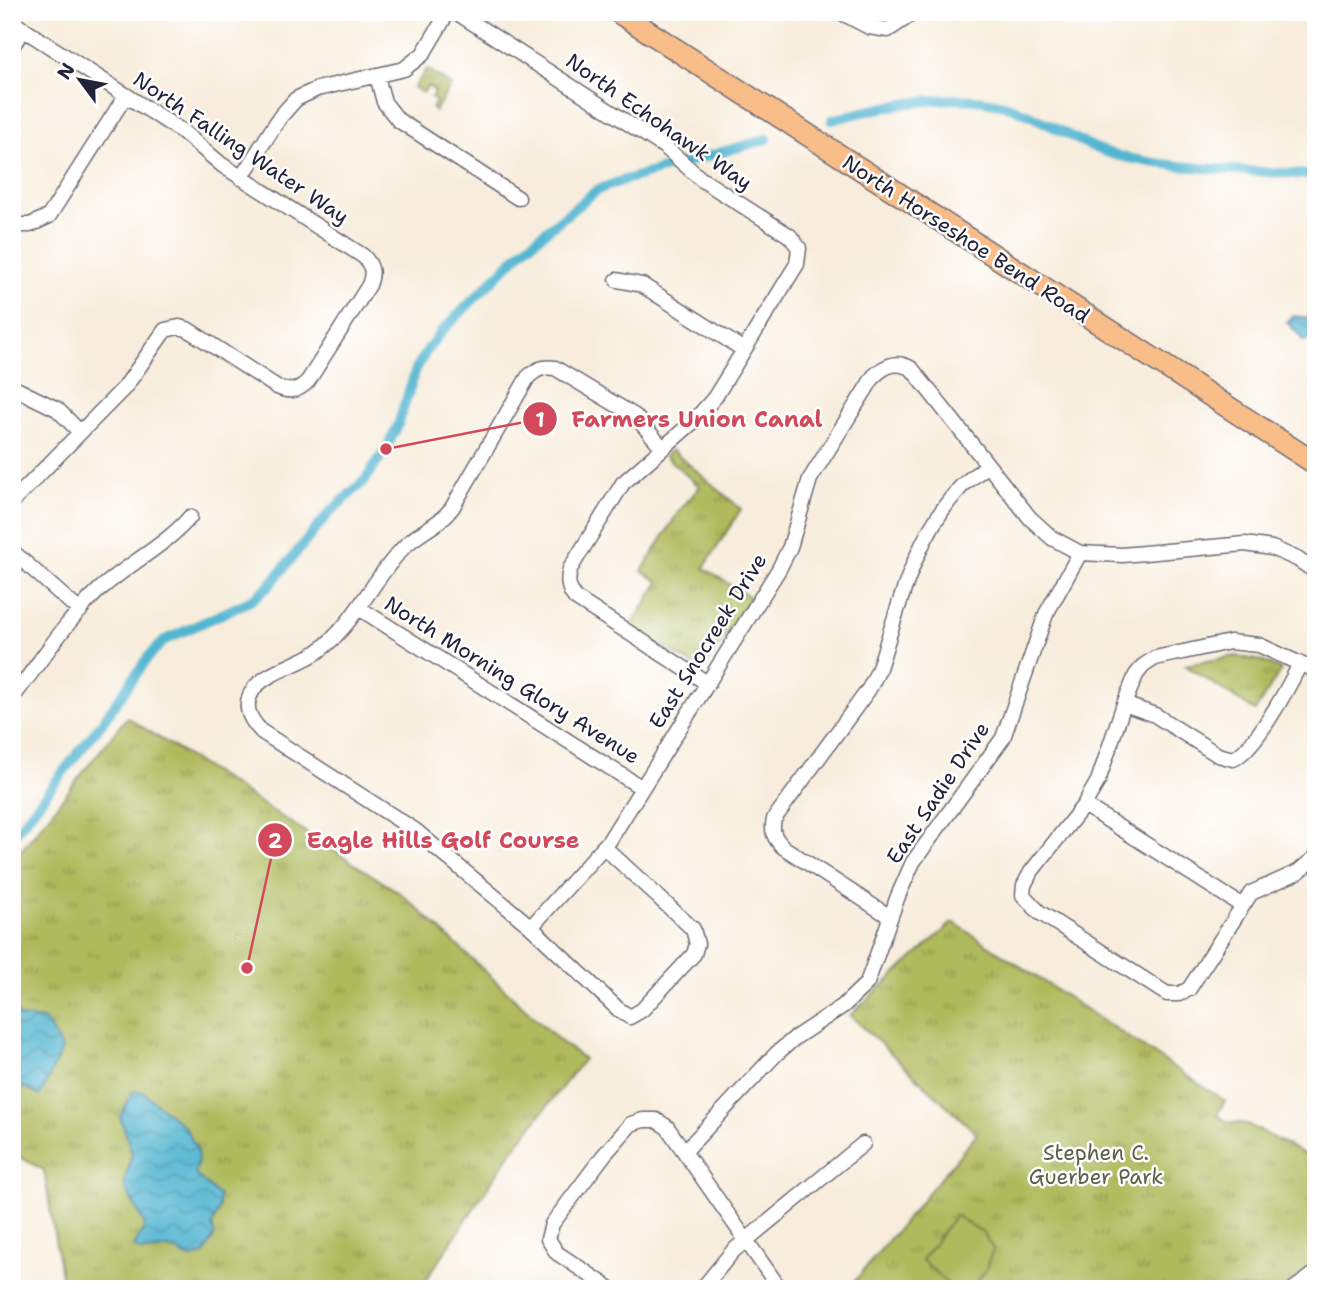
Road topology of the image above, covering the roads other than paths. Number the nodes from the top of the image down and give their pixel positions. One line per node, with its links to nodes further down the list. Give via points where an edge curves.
1 (448, 12): 8 (street, via 415,62)
2 (456, 12): 14 (street, North Echohawk Way, via 665,147 690,170 790,236 799,248 797,264)
3 (618, 12): 18 (highway, North Horseshoe Bend Road)
4 (839, 12): 5 (street, via 869,27 888,30)
5 (910, 12)
6 (18, 25): 7 (street); 9 (street, North Falling Water Way)
7 (12, 46)
8 (377, 76): 10 (street, via 317,89 296,99); 11 (street, via 384,102 398,120)
9 (126, 95): 10 (street, North Falling Water Way); 12 (street, via 49,216 30,225)
10 (241, 178): 16 (street, North Falling Water Way, via 363,256 372,269 363,296 308,381 294,391 277,387 187,329 172,327 160,336 125,387)
11 (518, 198)
12 (12, 225)
13 (617, 280): 14 (street, via 642,285)
14 (744, 350): 17 (street, via 704,411)
15 (12, 387): 16 (street, via 57,410)
16 (80, 432): 20 (street)
17 (663, 448): 25 (street, via 635,416 555,368 544,367 528,377 452,508 441,522 407,544); 29 (street, via 623,483 570,569 568,586 575,598)
18 (1316, 464)
19 (988, 466): 23 (street, via 1030,519); 29 (street, East Snocreek Drive, via 912,369 904,364 883,368 810,479 779,569); 37 (street, via 960,487 916,553 869,689 774,819 773,834 783,847)
20 (12, 502)
21 (190, 517): 26 (street, via 171,538 112,578)
22 (12, 551): 26 (street)
23 (1080, 553): 24 (street, via 1122,555 1245,544 1272,548); 37 (street, East Sadie Drive, via 1046,614 1003,738 913,862)
24 (1316, 572)
25 (359, 608): 32 (street, North Morning Glory Avenue); 38 (street, via 317,653 259,682 248,704 250,719 262,732 416,831)
26 (80, 611): 30 (street)
27 (1300, 664): 28 (street); 31 (street, via 1259,645 1230,642 1156,658 1136,675); 31 (street, via 1248,750 1233,759 1218,755 1155,715)
28 (1316, 671)
29 (707, 683): 32 (street, East Snocreek Drive)
30 (12, 698)
31 (1125, 704): 33 (street, via 1098,781)
32 (642, 788): 34 (street, East Snocreek Drive)
33 (1084, 805): 36 (street); 36 (street, via 1031,872 1023,895 1039,912 1167,994 1189,989)
34 (604, 846): 38 (street, East Snocreek Drive); 38 (street, via 693,929 694,954 630,1017)
35 (1316, 857): 36 (street, via 1298,872 1251,892)
36 (1241, 905)
37 (890, 917): 40 (street, East Sadie Drive, via 864,986 844,1006 776,1054)
38 (531, 927)
39 (863, 1144): 41 (street)
40 (685, 1151): 41 (street); 43 (street, via 656,1120 631,1124 552,1224 548,1239 557,1253)
41 (746, 1240): 44 (street); 45 (street)
42 (1316, 1273): 46 (street)
43 (611, 1289)
44 (702, 1289)
45 (780, 1289)
46 (1294, 1289)

